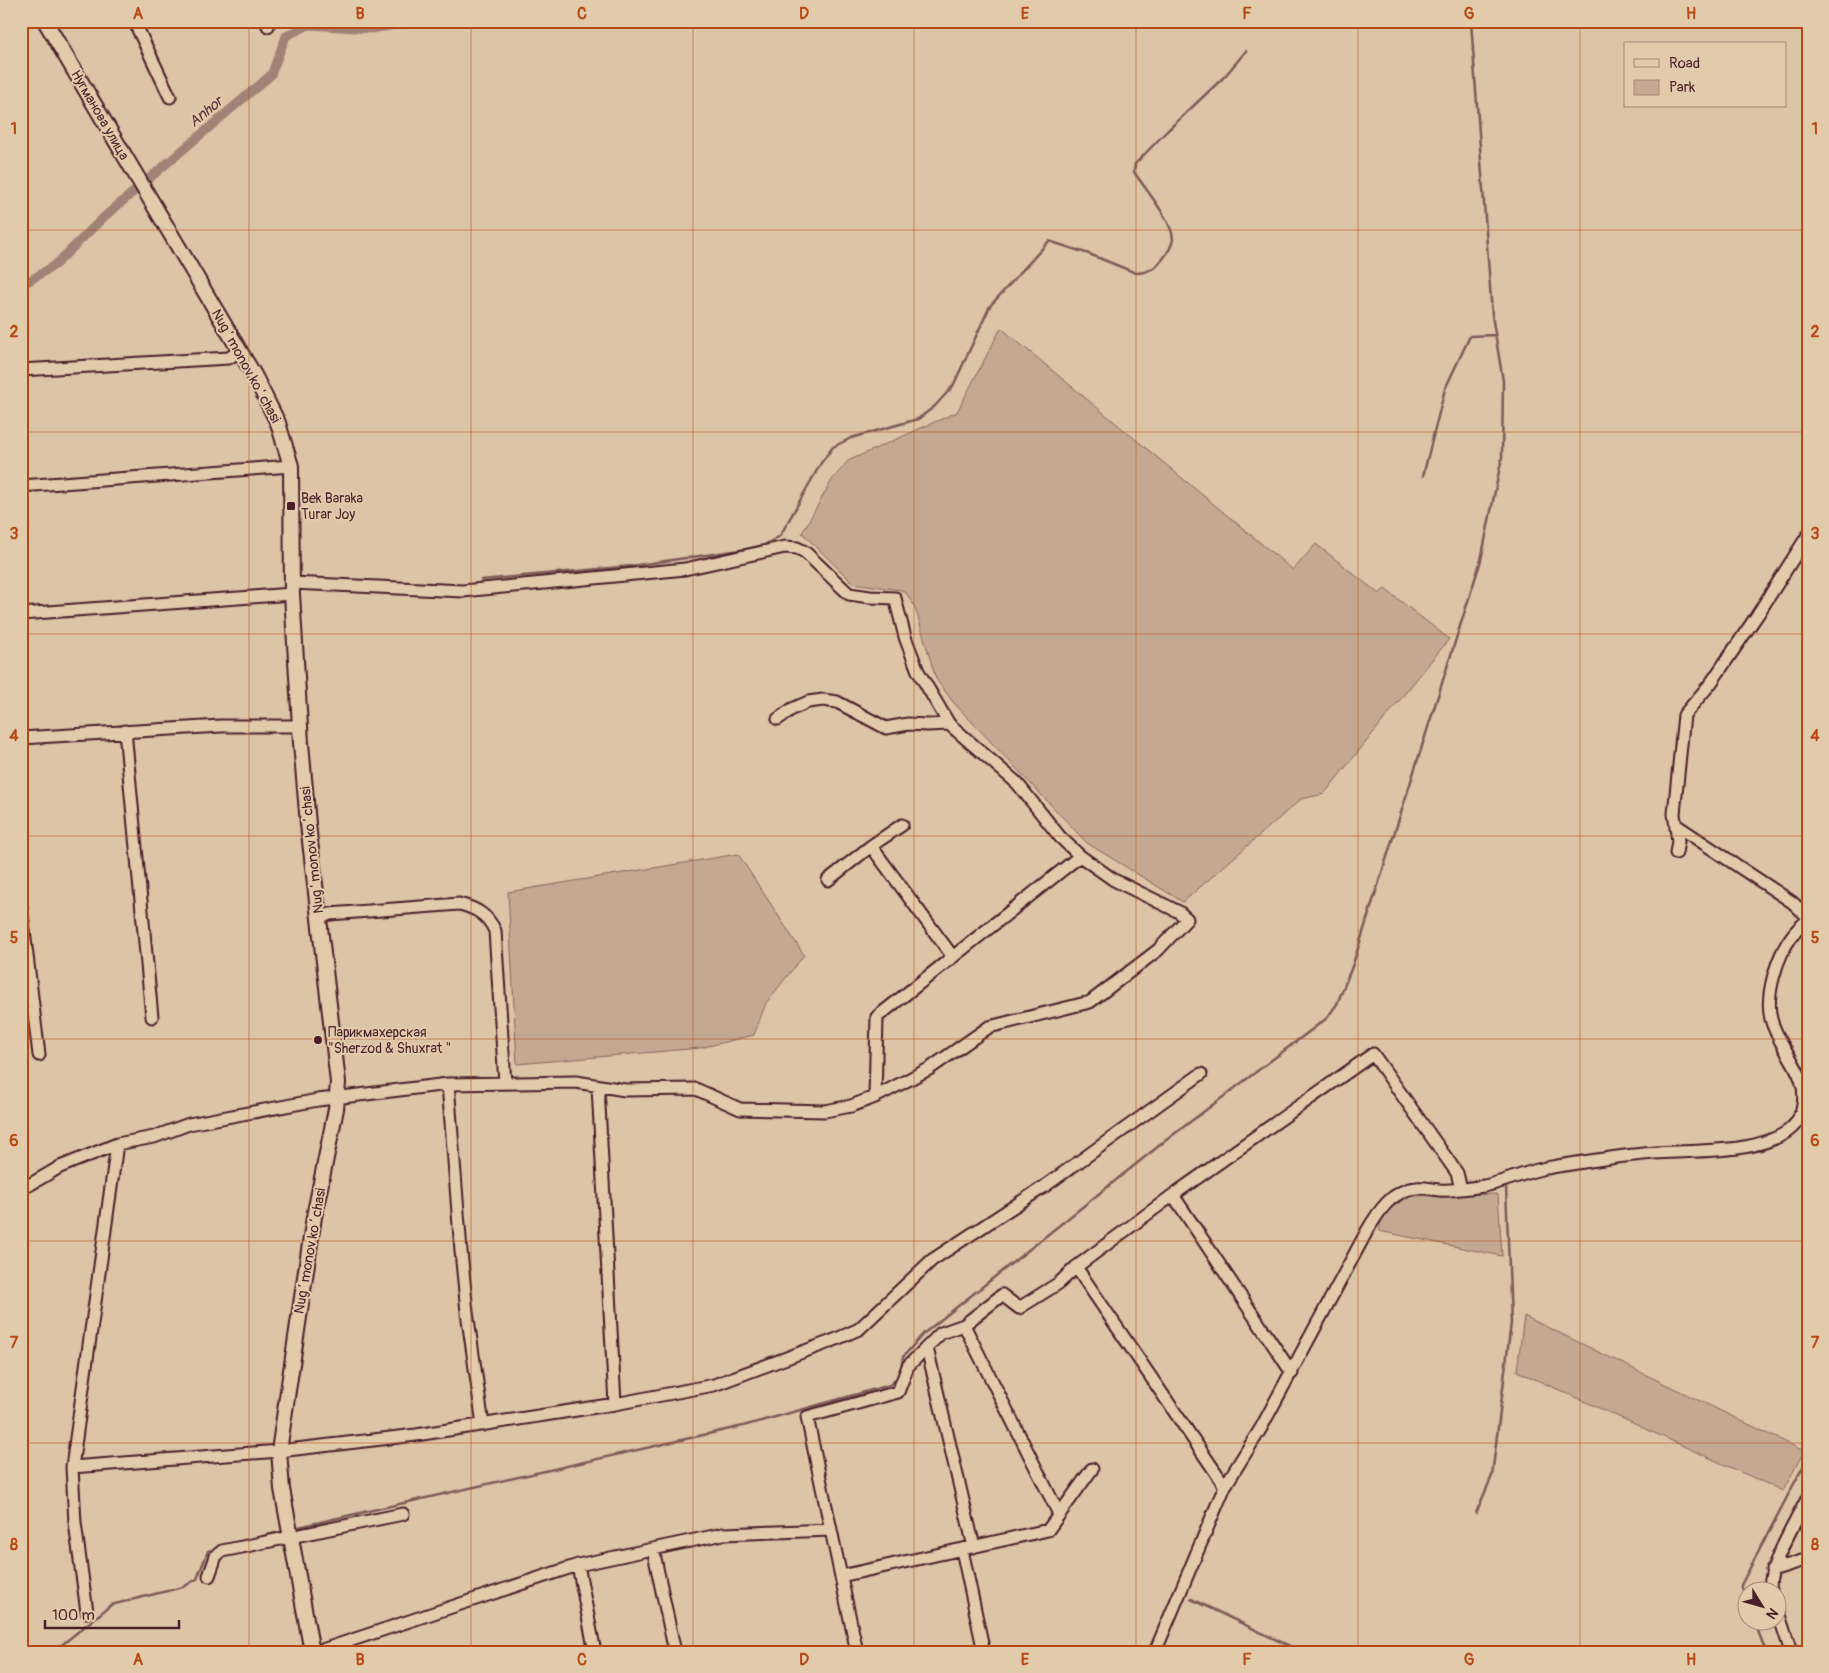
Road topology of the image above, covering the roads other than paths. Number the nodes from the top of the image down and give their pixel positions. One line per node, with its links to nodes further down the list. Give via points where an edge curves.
1 (45, 21): 4 (main road, Нугманова улица)
2 (134, 21): 3 (street)
3 (170, 97)
4 (155, 208): 5 (main road, Nugʻmonov koʻchasi)
5 (240, 350): 6 (street, via 229,358); 7 (main road, Nugʻmonov koʻchasi, via 273,411)
6 (21, 370)
7 (291, 466): 8 (street); 10 (main road, Nugʻmonov koʻchasi)
8 (21, 486)
9 (1808, 535): 18 (street, via 1758,614 1684,715 1674,814)
10 (292, 588): 11 (street); 13 (street, via 464,591 685,569 774,548 797,548 813,558 849,594 895,598 918,671); 14 (main road, Nugʻmonov koʻchasi)
11 (21, 614)
12 (778, 719): 13 (street, via 808,702 823,700 838,702 886,728 908,724)
13 (949, 724): 21 (street, via 1017,783 1060,837)
14 (300, 726): 15 (street); 24 (main road, Nugʻmonov koʻchasi)
15 (124, 731): 16 (street); 27 (street)
16 (21, 738)
17 (902, 825): 19 (street)
18 (1676, 825): 20 (street); 25 (street, via 1792,902)
19 (871, 846): 22 (street); 26 (street)
20 (1676, 853)
21 (1080, 856): 26 (street); 34 (street, via 1114,880 1187,918 1158,950 1090,1002 988,1027 929,1069)
22 (828, 880)
23 (21, 906): 28 (street)
24 (319, 916): 30 (street, via 459,904 483,914 496,931); 33 (main road, Nugʻmonov koʻchasi)
25 (1808, 919): 35 (street, via 1784,949 1769,1004 1777,1035 1802,1082)
26 (953, 957): 34 (street, via 877,1017)
27 (152, 1017)
28 (39, 1055)
29 (1201, 1074): 44 (street, via 1045,1186 932,1260 859,1329 714,1385)
30 (505, 1083): 31 (street); 32 (street, via 576,1082)
31 (448, 1084): 33 (street); 45 (street, via 462,1269)
32 (598, 1087): 34 (street, via 696,1089 740,1109 825,1111 845,1108); 44 (street)
33 (338, 1097): 36 (street, via 189,1124); 46 (main road, Nugʻmonov koʻchasi, via 314,1217)
34 (875, 1097)
35 (1803, 1121): 38 (street, via 1783,1134 1738,1148 1644,1154 1543,1169)
36 (116, 1144): 37 (street, via 60,1167 28,1186); 47 (street)
37 (21, 1186)
38 (1461, 1189): 39 (street, via 1457,1173 1372,1054); 43 (street, via 1412,1188 1383,1206)
39 (1173, 1195): 40 (street); 43 (street)
40 (1076, 1267): 41 (street, via 1059,1283 1019,1308 1002,1295); 49 (street)
41 (964, 1325): 42 (street, via 940,1333); 52 (street)
42 (927, 1348): 53 (street, via 908,1366 898,1392 807,1417); 55 (street)
43 (1292, 1373): 49 (street)
44 (615, 1404): 45 (street)
45 (483, 1425): 46 (street)
46 (279, 1451): 47 (street); 54 (main road, Nugʻmonov koʻchasi)
47 (72, 1467): 64 (street, via 75,1523)
48 (1092, 1469): 52 (street)
49 (1226, 1486): 72 (street)
50 (1808, 1496): 60 (street)
51 (403, 1514): 54 (street)
52 (1059, 1514): 55 (street, via 1048,1530)
53 (831, 1530): 56 (street, via 723,1534); 62 (street)
54 (291, 1537): 61 (street, via 222,1551 216,1556); 66 (main road)
55 (974, 1547): 57 (street)
56 (653, 1549): 59 (street); 69 (street)
57 (962, 1550): 62 (street); 71 (street)
58 (1808, 1559): 60 (street)
59 (578, 1565): 67 (street); 68 (street)
60 (1772, 1570): 63 (street)
61 (209, 1576)
62 (841, 1576): 70 (street)
63 (1771, 1580)
64 (87, 1612)
65 (1784, 1630): 73 (street)
66 (312, 1652)
67 (316, 1652)
68 (595, 1652)
69 (674, 1652)
70 (857, 1652)
71 (984, 1652)
72 (1155, 1652)
73 (1792, 1652)

